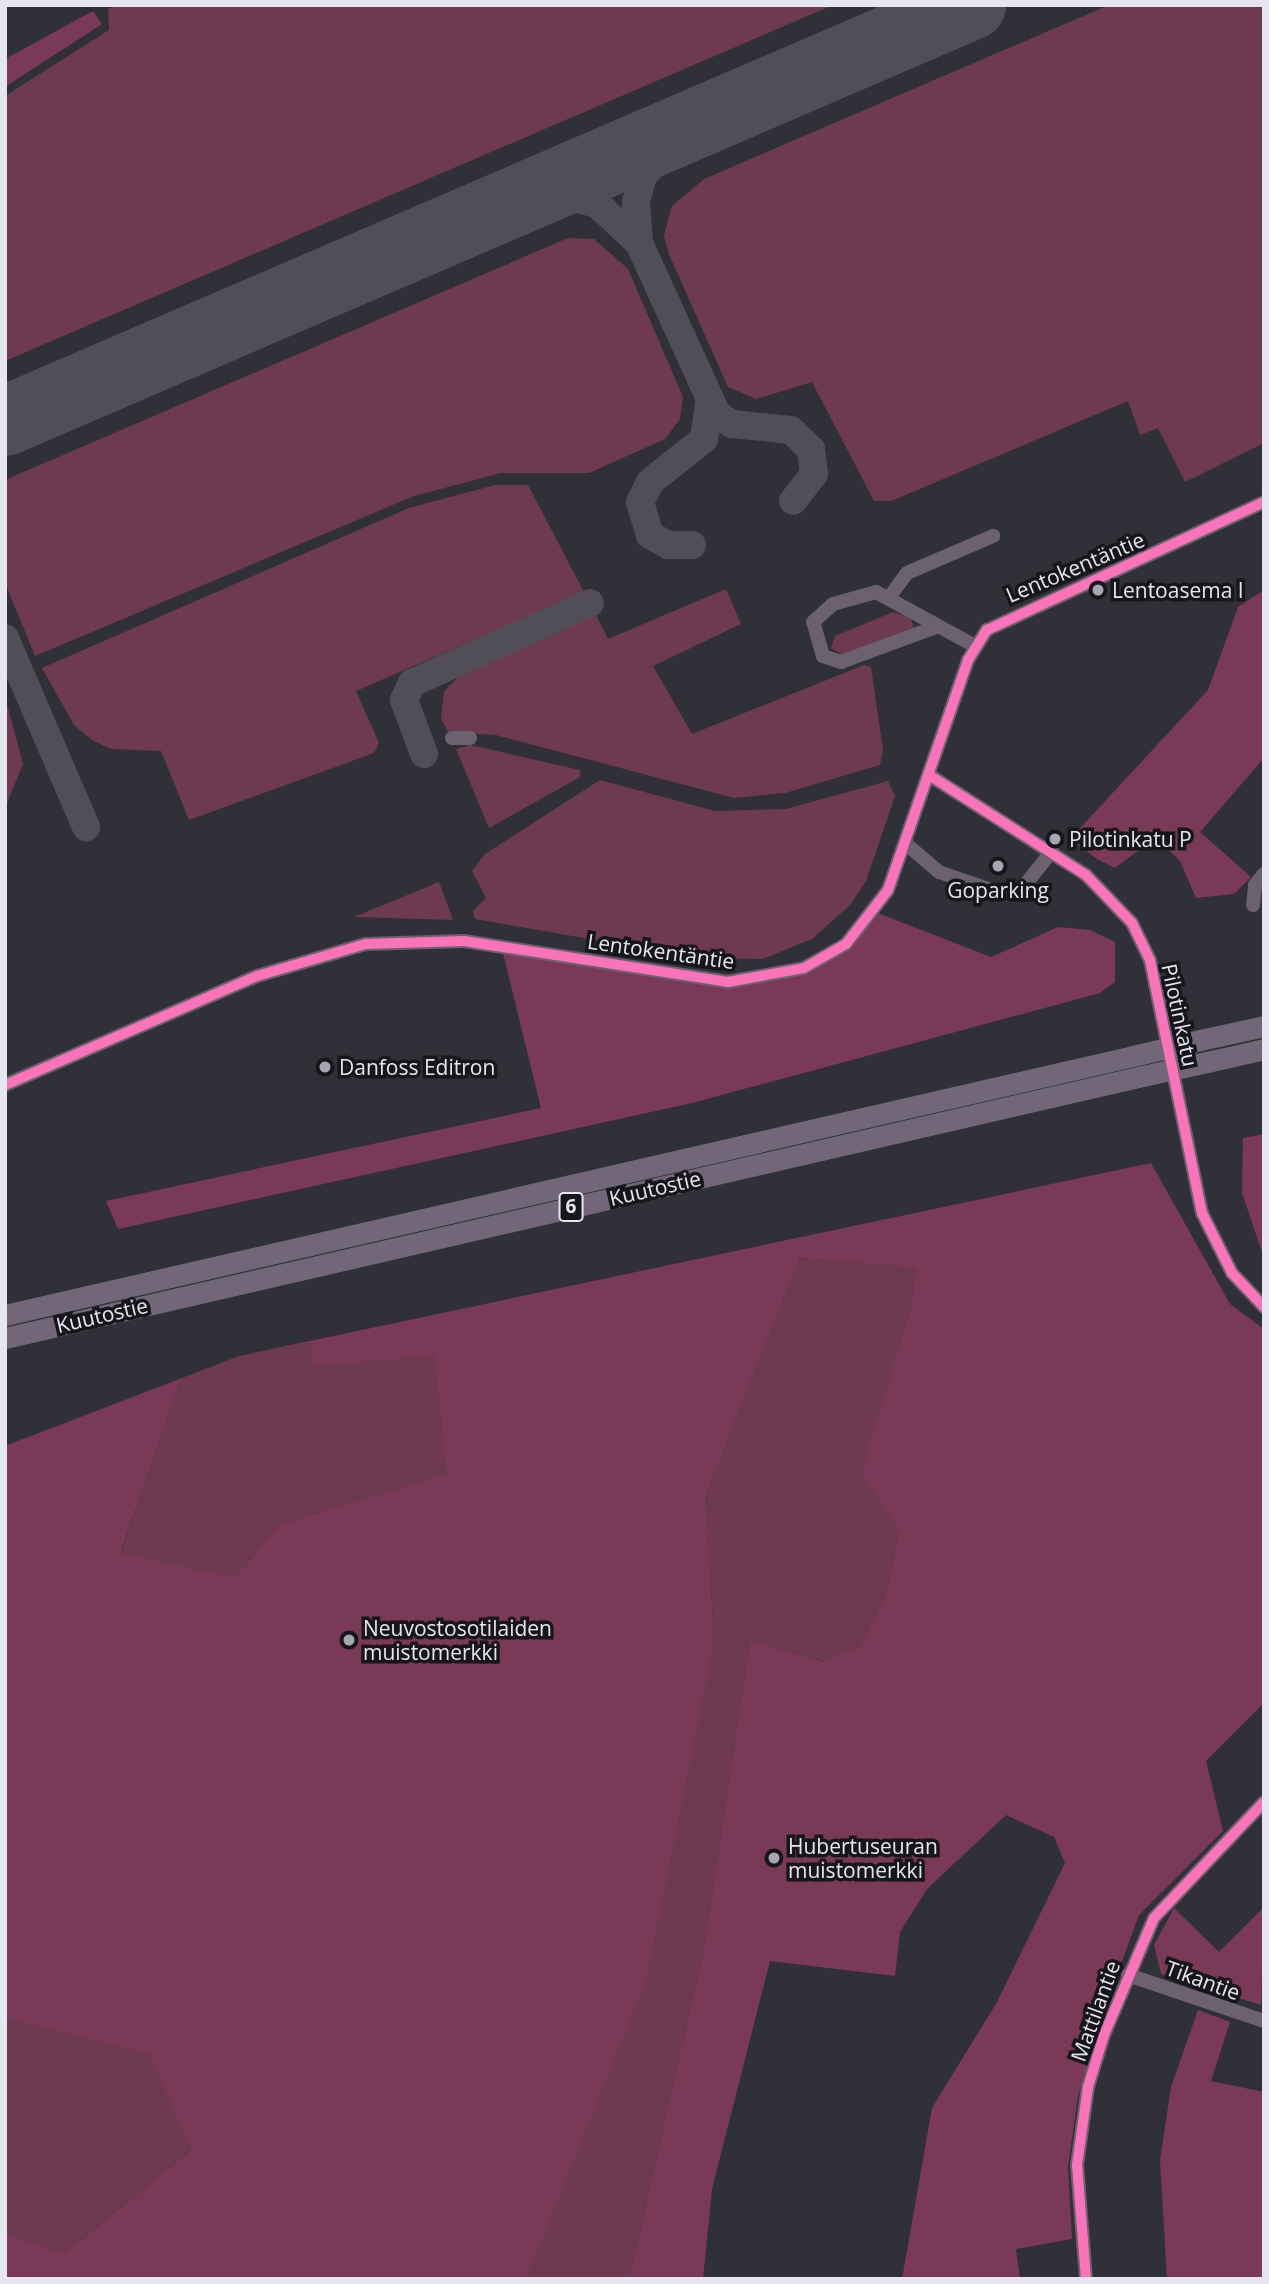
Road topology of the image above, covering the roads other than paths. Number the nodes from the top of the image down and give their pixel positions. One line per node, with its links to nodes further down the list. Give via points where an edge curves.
1 (1264, 502): 5 (street, Lentokentäntie, via 1014,614 987,630)
2 (993, 536): 3 (street, via 907,573)
3 (891, 596): 4 (street); 4 (street, via 859,593 816,617 823,656 841,662 879,653)
4 (936, 627): 5 (street)
5 (975, 646): 8 (street, Lentokentäntie)
6 (452, 738): 7 (street)
7 (470, 738)
8 (929, 775): 9 (street, Lentokentäntie); 10 (street, Pilotinkatu)
9 (905, 843): 10 (street, via 939,872 1006,895 1021,890); 15 (street, Lentokentäntie, via 888,890 858,930 828,956 778,977 728,982 464,941 366,944 257,976)
10 (1052, 851): 16 (street, Pilotinkatu, via 1108,895 1132,923 1150,960 1202,1213 1232,1273)
11 (1264, 874): 12 (street, via 1255,884)
12 (1253, 905)
13 (1264, 1026): 17 (highway, Kuutostie / 6, bridge)
14 (1264, 1049): 18 (highway, Kuutostie / 6, bridge)
15 (5, 1085)
16 (1264, 1307)
17 (5, 1315)
18 (5, 1338)
19 (1264, 1802): 20 (street, Mattilantie, via 1174,1893)
20 (1128, 1975): 21 (street, Tikantie); 22 (street, Mattilantie, via 1088,2088 1081,2132 1077,2213)
21 (1264, 2021)
22 (1086, 2279)

